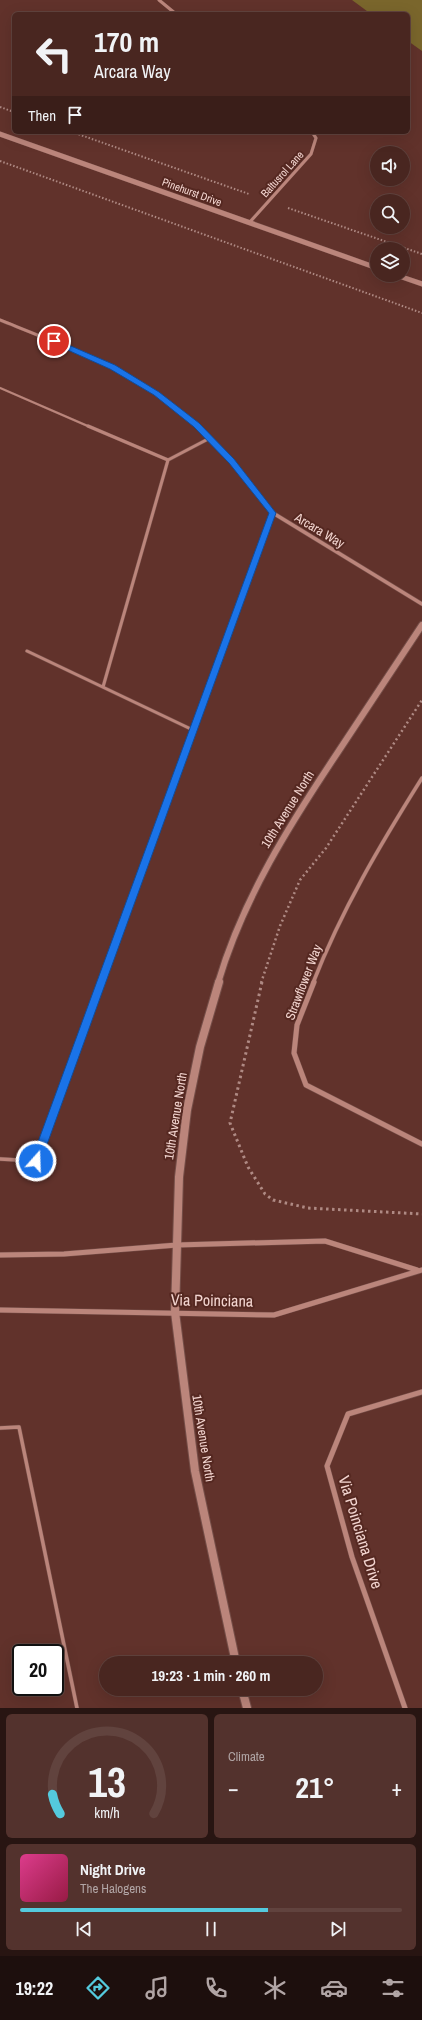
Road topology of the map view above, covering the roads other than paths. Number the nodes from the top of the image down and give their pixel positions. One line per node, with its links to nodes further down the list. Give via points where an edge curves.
1 (159, 0): 2 (street)
2 (174, 12)
3 (0, 134): 5 (street, Pinehurst Drive)
4 (313, 134): 5 (street, Baltusrol Lane, via 316,138 311,154)
5 (249, 223): 6 (street, Pinehurst Drive)
6 (370, 266)
7 (410, 280): 8 (street)
8 (422, 284)
9 (0, 320): 11 (street, Arcara Way, via 113,367 157,394)
10 (0, 388): 12 (lane)
11 (210, 438): 12 (lane); 13 (street, Arcara Way, via 232,461)
12 (168, 460): 17 (lane)
13 (273, 513): 14 (street, Arcara Way); 18 (lane)
14 (422, 604)
15 (422, 625): 22 (street, 10th Avenue North, via 298,812 258,882 225,960 200,1047 187,1110 179,1177)
16 (27, 651): 17 (lane)
17 (103, 687): 18 (lane)
18 (193, 730): 21 (lane, via 36,1161)
19 (422, 778): 20 (street, Strawflower Way, via 376,851 330,940 297,1025 294,1053 306,1084)
20 (422, 1144)
21 (0, 1159)
22 (177, 1245): 23 (street, Via Poinciana, via 64,1254); 24 (street, Via Poinciana, via 325,1241); 26 (street, 10th Avenue North)
23 (0, 1255)
24 (420, 1270): 26 (street, Via Poinciana, via 274,1315)
25 (0, 1310): 26 (street, Via Poinciana)
26 (175, 1312): 29 (street, 10th Avenue North, via 195,1471)
27 (422, 1392): 33 (street, Via Poinciana Drive, via 348,1414 327,1466 352,1557)
28 (0, 1428): 31 (lane, via 20,1427)
29 (234, 1656)
30 (244, 1696): 32 (street)
31 (77, 1708)
32 (247, 1708)
33 (405, 1708)

